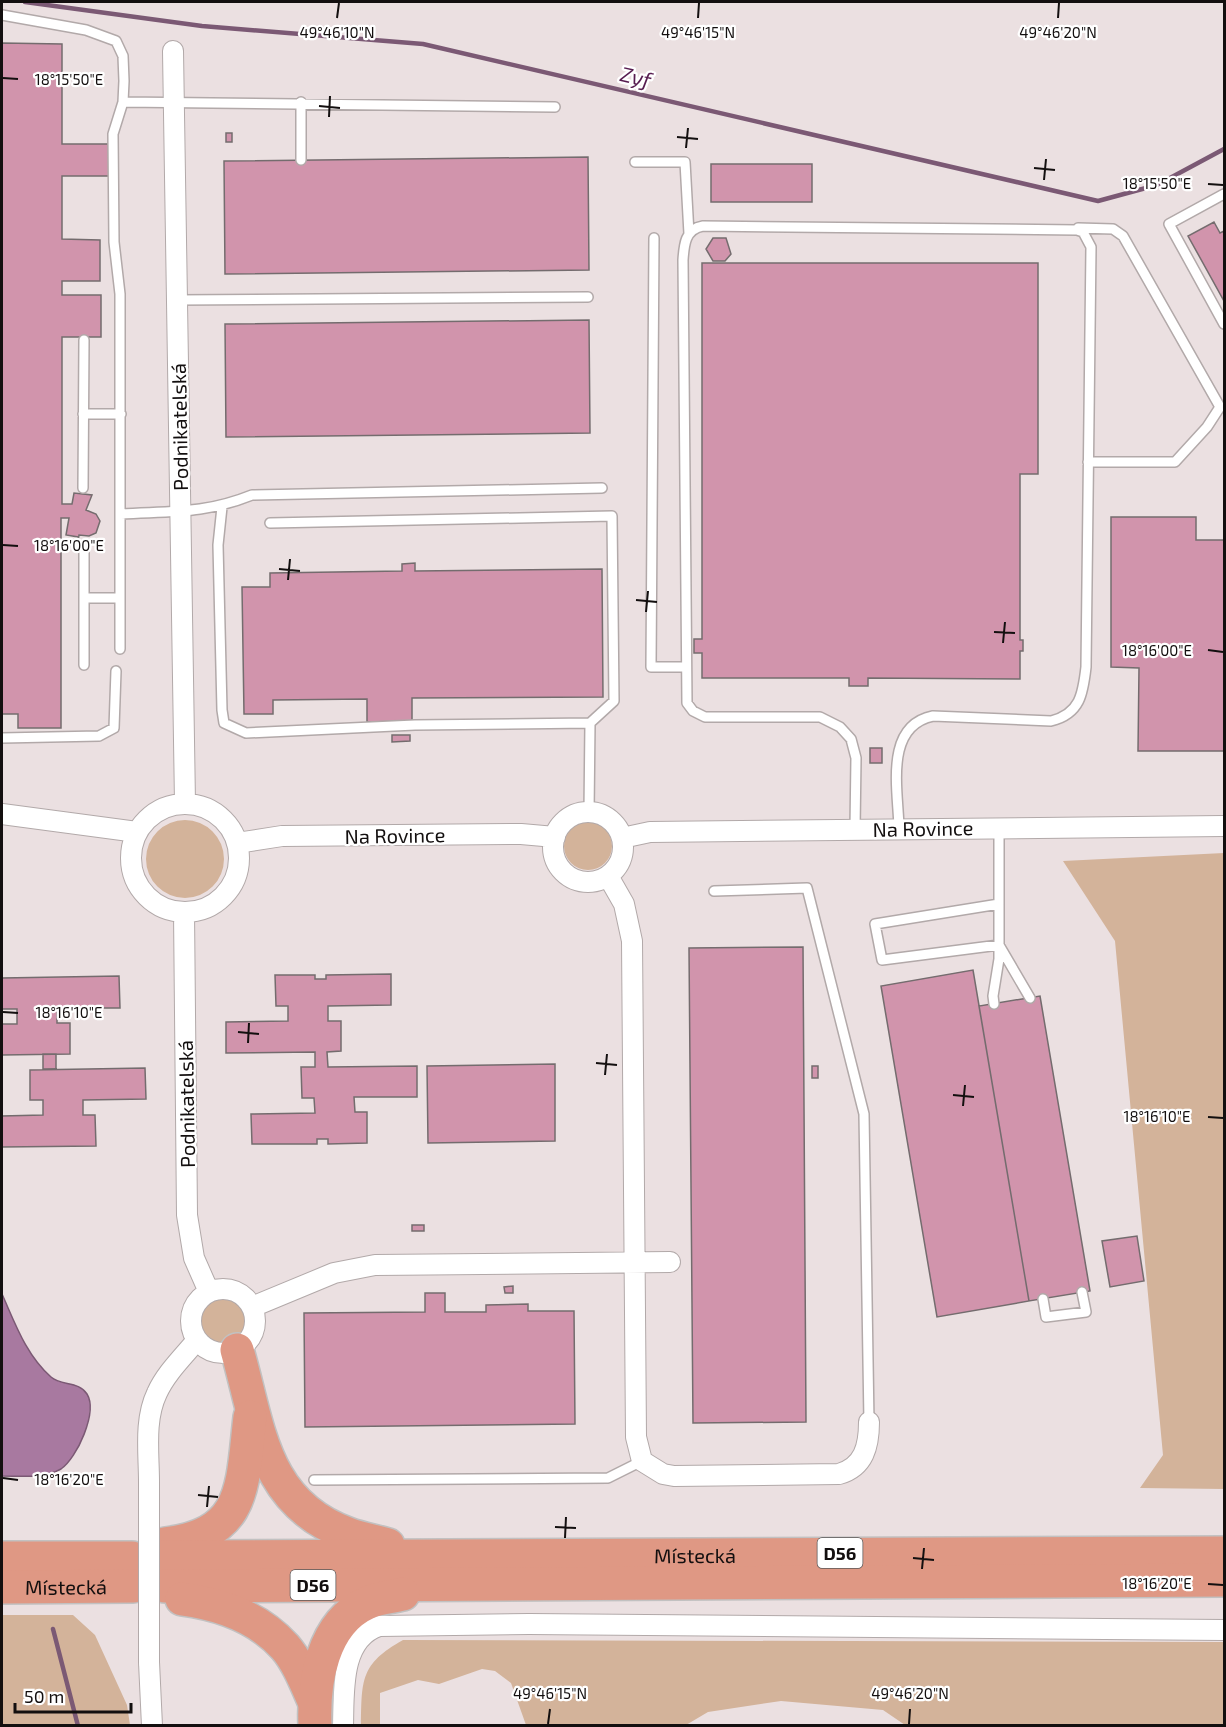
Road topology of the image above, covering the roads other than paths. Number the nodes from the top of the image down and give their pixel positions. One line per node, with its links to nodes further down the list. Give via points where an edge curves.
1 (2, 15): 4 (lane, via 86,30 116,41 123,56)
2 (173, 51): 3 (street, Podnikatelská)
3 (174, 101): 4 (lane); 5 (lane); 14 (street, Podnikatelská)
4 (123, 102): 18 (lane, via 113,134)
5 (301, 102): 6 (lane); 7 (lane)
6 (555, 107)
7 (302, 160)
8 (635, 162): 11 (lane, via 685,162)
9 (1224, 194): 15 (lane, via 1169,224)
10 (1070, 228): 11 (lane, via 703,226); 19 (lane, via 1083,232 1091,247); 19 (lane, via 1113,229 1123,236 1220,407 1175,462)
11 (689, 234): 31 (lane, via 683,260)
12 (654, 238): 31 (lane, via 651,667)
13 (588, 297): 14 (lane)
14 (177, 300): 23 (street, Podnikatelská)
15 (1224, 324)
16 (84, 340): 17 (lane)
17 (83, 414): 18 (lane); 20 (lane)
18 (120, 414): 24 (lane)
19 (1088, 462): 39 (lane, via 1086,667 1078,705 1062,718 1051,721 933,716 917,721 903,733 898,753)
20 (83, 488)
21 (602, 488): 22 (lane, via 252,495)
22 (222, 507): 23 (lane); 33 (lane, via 218,545 222,710 224,723 233,729 246,733 415,725)
23 (181, 512): 24 (lane); 35 (street, Podnikatelská)
24 (121, 514): 28 (lane)
25 (270, 523): 33 (lane, via 612,516 614,701)
26 (84, 546): 27 (lane)
27 (84, 598): 28 (lane); 30 (lane)
28 (120, 598): 29 (lane)
29 (120, 649)
30 (84, 665)
31 (684, 667): 41 (lane, via 687,703 705,717 820,717 840,727 850,739 856,758)
32 (116, 671): 34 (lane, via 114,728 99,736)
33 (591, 723): 36 (lane)
34 (2, 738)
35 (186, 803): 42 (street, via 157,811); 45 (street, via 218,815)
36 (589, 812): 43 (street, via 567,819); 44 (street, via 610,819)
37 (2, 814): 42 (street)
38 (1224, 826): 40 (street, Na Rovince)
39 (898, 828): 40 (street, Na Rovince); 41 (street, Na Rovince)
40 (999, 828): 48 (lane)
41 (855, 829): 44 (street, Na Rovince, via 650,832)
42 (137, 832): 49 (street, via 131,846 131,862 141,890 160,906)
43 (555, 837): 45 (street, Na Rovince, via 521,834 282,837); 46 (street, via 555,859 569,876 588,882)
44 (622, 838): 46 (street, via 621,860)
45 (237, 843): 49 (street, via 237,869 226,892 207,907)
46 (608, 876): 54 (street, via 624,904 632,941)
47 (714, 891): 62 (lane, via 807,888 864,1114)
48 (999, 904): 50 (lane); 50 (lane, via 875,924 882,960)
49 (183, 912): 55 (street, Podnikatelská, via 187,1215 194,1258)
50 (999, 945): 51 (lane); 52 (lane)
51 (1030, 998)
52 (994, 1004)
53 (670, 1262): 54 (street)
54 (633, 1263): 58 (street, via 367,1266 334,1273); 63 (street, via 636,1437)
55 (209, 1292): 58 (street, via 238,1292); 59 (street, via 195,1304 192,1313)
56 (1082, 1292): 57 (lane, via 1086,1312 1046,1317)
57 (1043, 1299)
58 (252, 1307): 60 (street, via 255,1327)
59 (197, 1340): 60 (street, via 203,1347 220,1353); 73 (street, bridge, via 165,1379 152,1408)
60 (237, 1350): 61 (highway)
61 (251, 1410): 67 (highway, via 282,1487 301,1508 348,1534 395,1546); 68 (highway, via 237,1501 224,1520 207,1534 186,1542)
62 (869, 1422): 63 (street, via 866,1451 850,1471 839,1474 674,1476)
63 (642, 1461): 64 (lane, via 608,1478)
64 (314, 1480)
65 (1224, 1553): 67 (highway, Místecká / D56)
66 (2, 1558): 70 (highway, Místecká, via 61,1558 133,1571 76,1586)
67 (458, 1570): 68 (highway, Místecká / D56); 69 (highway, Místecká / D56); 72 (highway, via 408,1592 367,1603 350,1614 327,1646)
68 (165, 1571): 72 (highway, via 219,1606 254,1622 285,1647 297,1664)
69 (1224, 1580)
70 (2, 1587)
71 (1224, 1629): 74 (street, via 379,1626 360,1636 352,1647)
72 (314, 1713)
73 (152, 1725)
74 (343, 1725)

